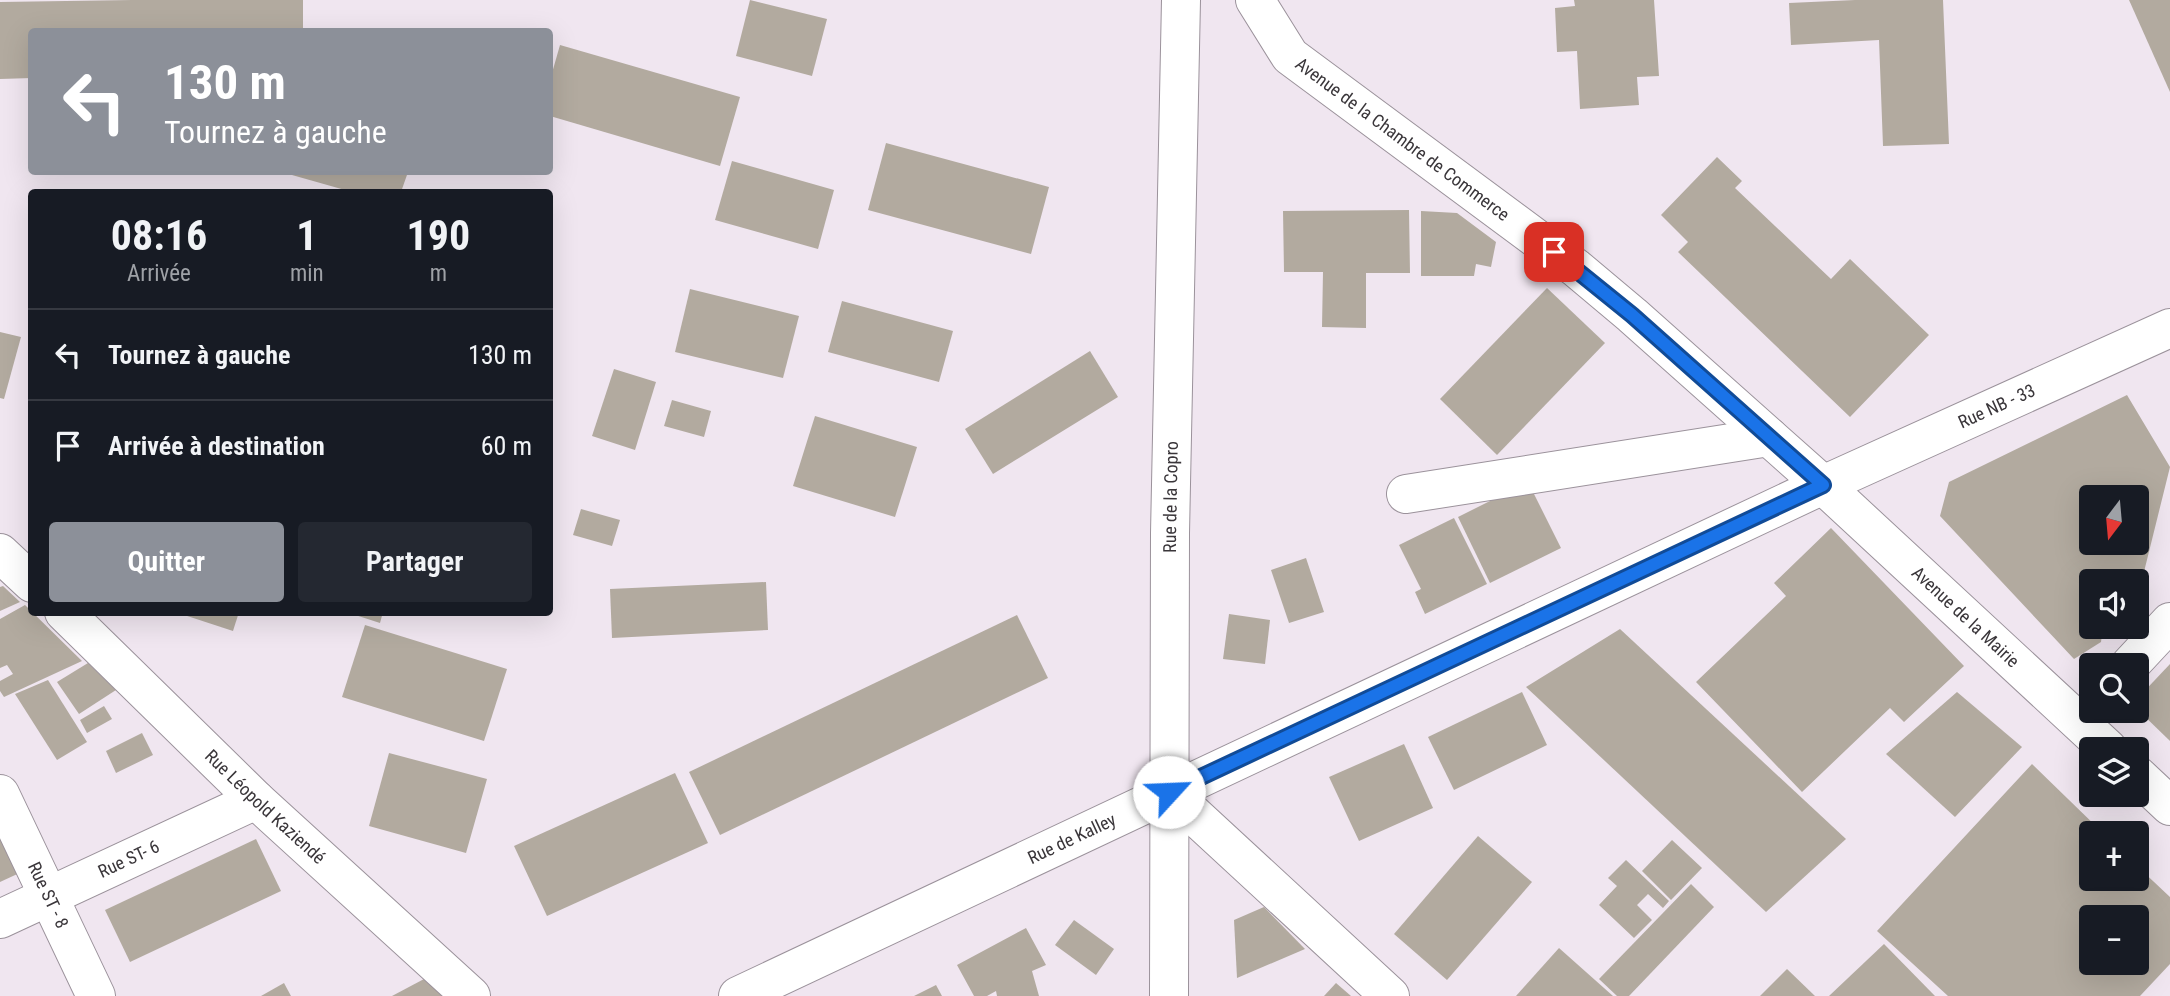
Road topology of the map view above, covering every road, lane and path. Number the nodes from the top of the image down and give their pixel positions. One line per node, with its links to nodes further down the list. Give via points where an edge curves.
1 (1181, 0): 14 (street, Rue de la Copro)
2 (1255, 0): 4 (street, Avenue de la Chambre de Commerce, via 1290,56 1576,268)
3 (2170, 328): 5 (street, Rue NB - 33)
4 (1769, 437): 5 (street, Avenue de la Chambre de Commerce); 6 (street)
5 (1823, 485): 12 (street, Avenue de la Mairie); 14 (street, Rue de Kalley)
6 (1406, 494)
7 (0, 554): 8 (street)
8 (28, 579)
9 (68, 616): 16 (street, Rue Léopold Kaziendé)
10 (2170, 622): 11 (street)
11 (2141, 653)
12 (2079, 709)
13 (2149, 786): 17 (street)
14 (1169, 792): 22 (street, Rue de Kalley); 23 (street, Rue de la Copro); 24 (street)
15 (0, 794): 18 (street, Rue ST - 8)
16 (256, 800): 18 (street, Rue ST- 6); 21 (street, Rue Léopold Kaziendé)
17 (2170, 806)
18 (47, 897): 19 (street, Rue ST- 6); 20 (street, Rue ST - 8)
19 (0, 919)
20 (96, 996)
21 (471, 996)
22 (738, 996)
23 (1169, 996)
24 (1390, 996)

